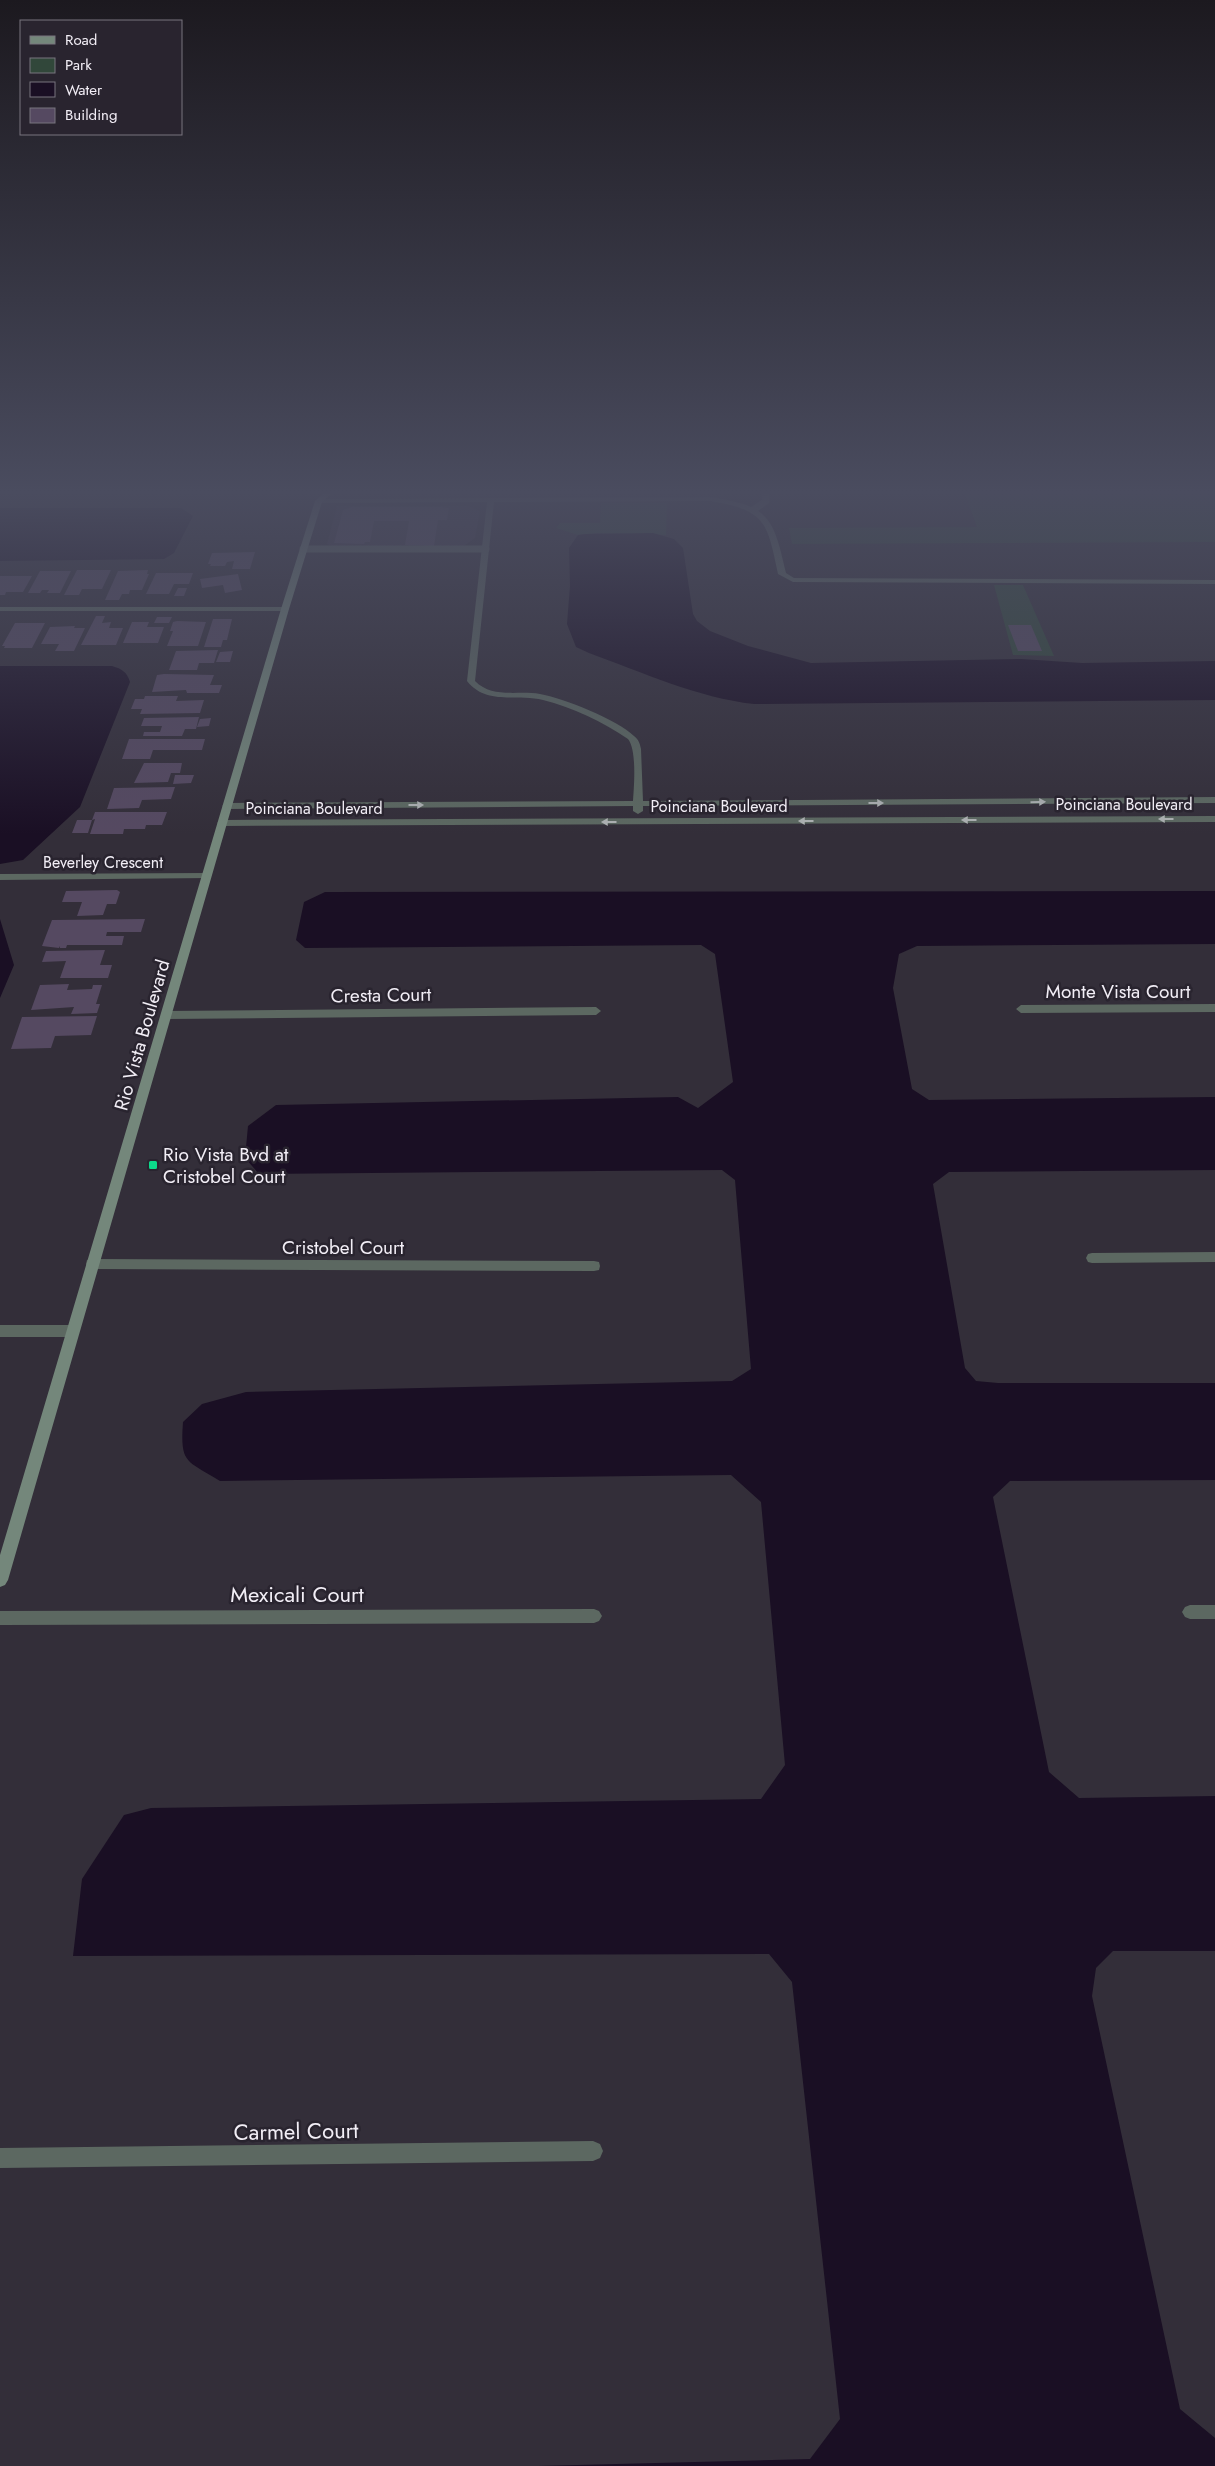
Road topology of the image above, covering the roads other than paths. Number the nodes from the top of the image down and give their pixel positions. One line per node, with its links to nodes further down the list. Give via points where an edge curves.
1 (287, 603): 4 (street, Rio Vista Boulevard)
2 (480, 603): 6 (street, via 471,681 488,693 542,696 624,731 635,743)
3 (0, 609): 4 (street)
4 (285, 609): 8 (street, Rio Vista Boulevard)
5 (1215, 800): 7 (street, Poinciana Boulevard, one-way to 5)
6 (638, 803): 7 (street, Poinciana Boulevard, one-way to 7); 8 (street, Poinciana Boulevard, one-way to 6); 11 (street)
7 (984, 803): 10 (street)
8 (227, 806): 12 (street, Rio Vista Boulevard)
9 (1215, 819): 10 (street, Poinciana Boulevard, one-way to 10)
10 (990, 820): 11 (street, Poinciana Boulevard, one-way to 11)
11 (638, 822): 12 (street, Poinciana Boulevard, one-way to 12)
12 (222, 823): 13 (street, Rio Vista Boulevard)
13 (207, 876): 14 (street, Beverley Crescent); 18 (street, Rio Vista Boulevard)
14 (0, 877)
15 (1215, 1008): 16 (street, Monte Vista Court)
16 (1021, 1009)
17 (596, 1011): 18 (street, Cresta Court)
18 (167, 1015): 21 (street, Rio Vista Boulevard)
19 (1215, 1257): 20 (street)
20 (1092, 1258)
21 (92, 1264): 22 (street, Cristobel Court); 24 (street, Rio Vista Boulevard)
22 (594, 1266)
23 (0, 1331): 24 (street)
24 (72, 1331): 25 (street, Rio Vista Boulevard)
25 (0, 1580)
26 (1190, 1612): 27 (street)
27 (1215, 1612)
28 (594, 1616): 29 (street, Mexicali Court)
29 (0, 1618)
30 (593, 2151): 31 (street, Carmel Court)
31 (0, 2158)

